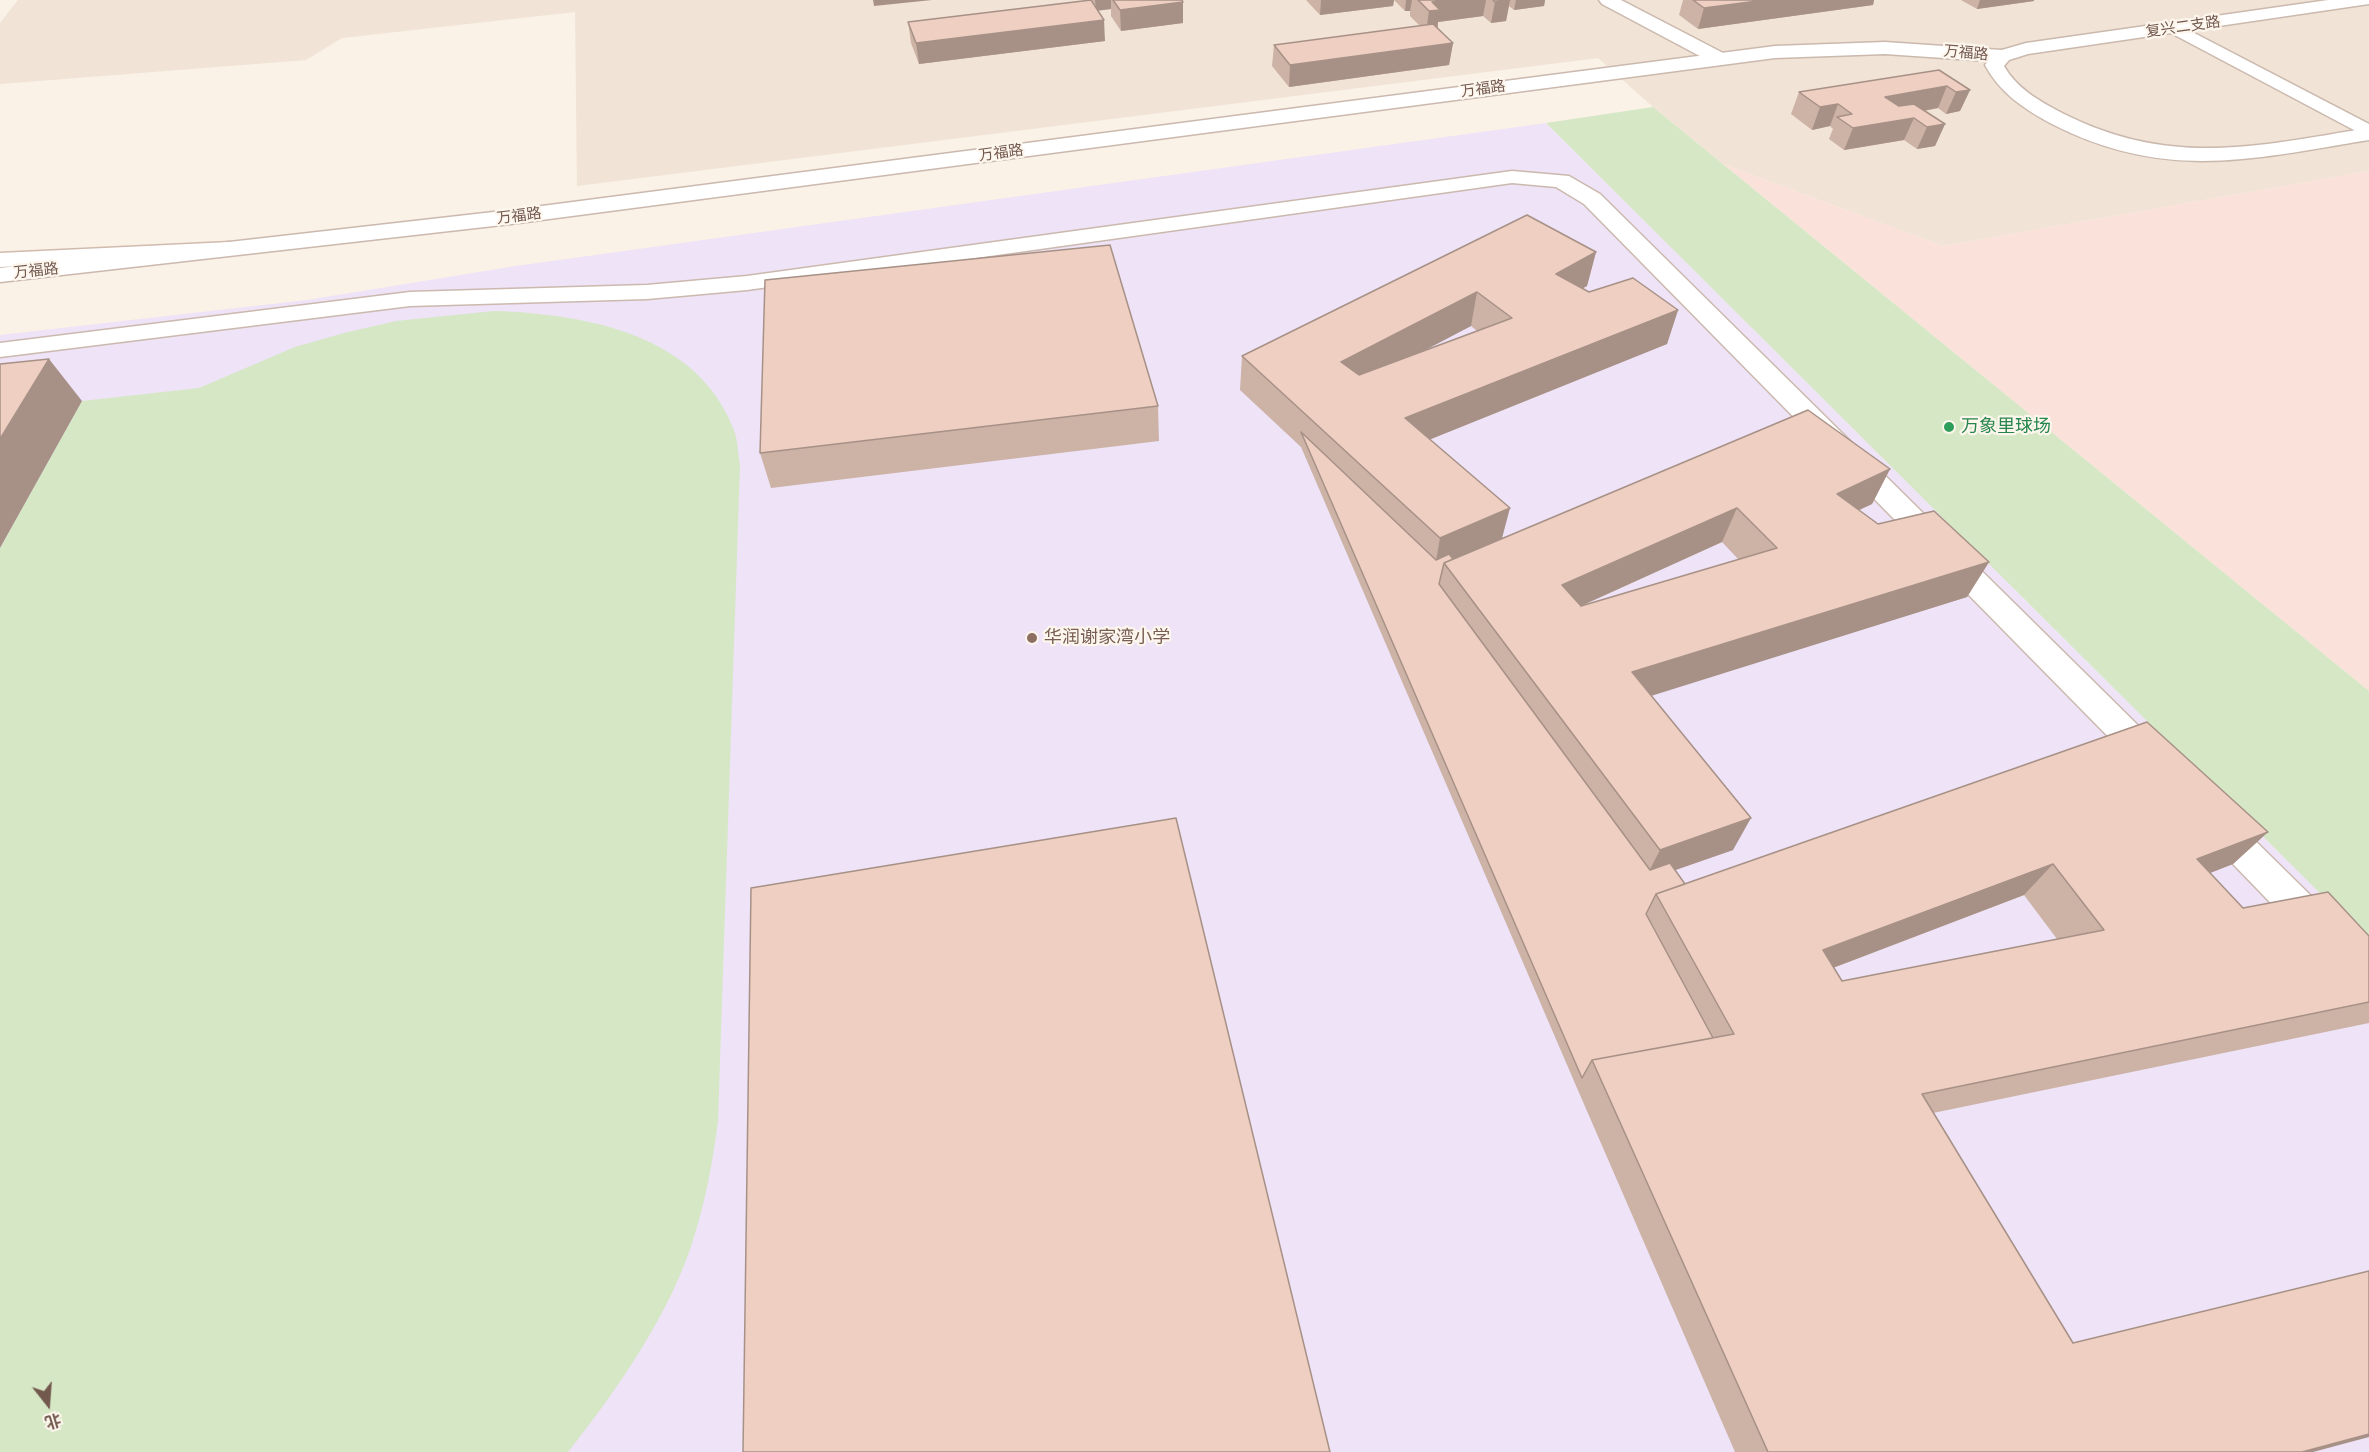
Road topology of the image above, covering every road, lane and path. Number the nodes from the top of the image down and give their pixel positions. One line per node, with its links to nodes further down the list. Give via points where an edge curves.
1 (1608, 0): 4 (street)
2 (2365, 0): 3 (street, 复兴二支路)
3 (2175, 28): 5 (street, 复兴二支路, via 2026,50); 6 (street)
4 (1718, 58): 5 (street, 万福路, via 1850,48 1932,50); 8 (street, 万福路, via 535,214)
5 (1998, 61): 6 (street, via 2000,79 2055,118 2098,136 2167,152 2234,154); 7 (street, 万福路, via 1890,59 1786,64)
6 (2369, 133)
7 (784, 202)
8 (230, 249): 9 (street); 10 (street, 万福路)
9 (0, 260)
10 (0, 275)
11 (0, 350): 12 (street, via 410,299 647,292 747,283 1512,177 1561,181 1592,199)
12 (2175, 783)
13 (2200, 808): 14 (street)
14 (2369, 978)

